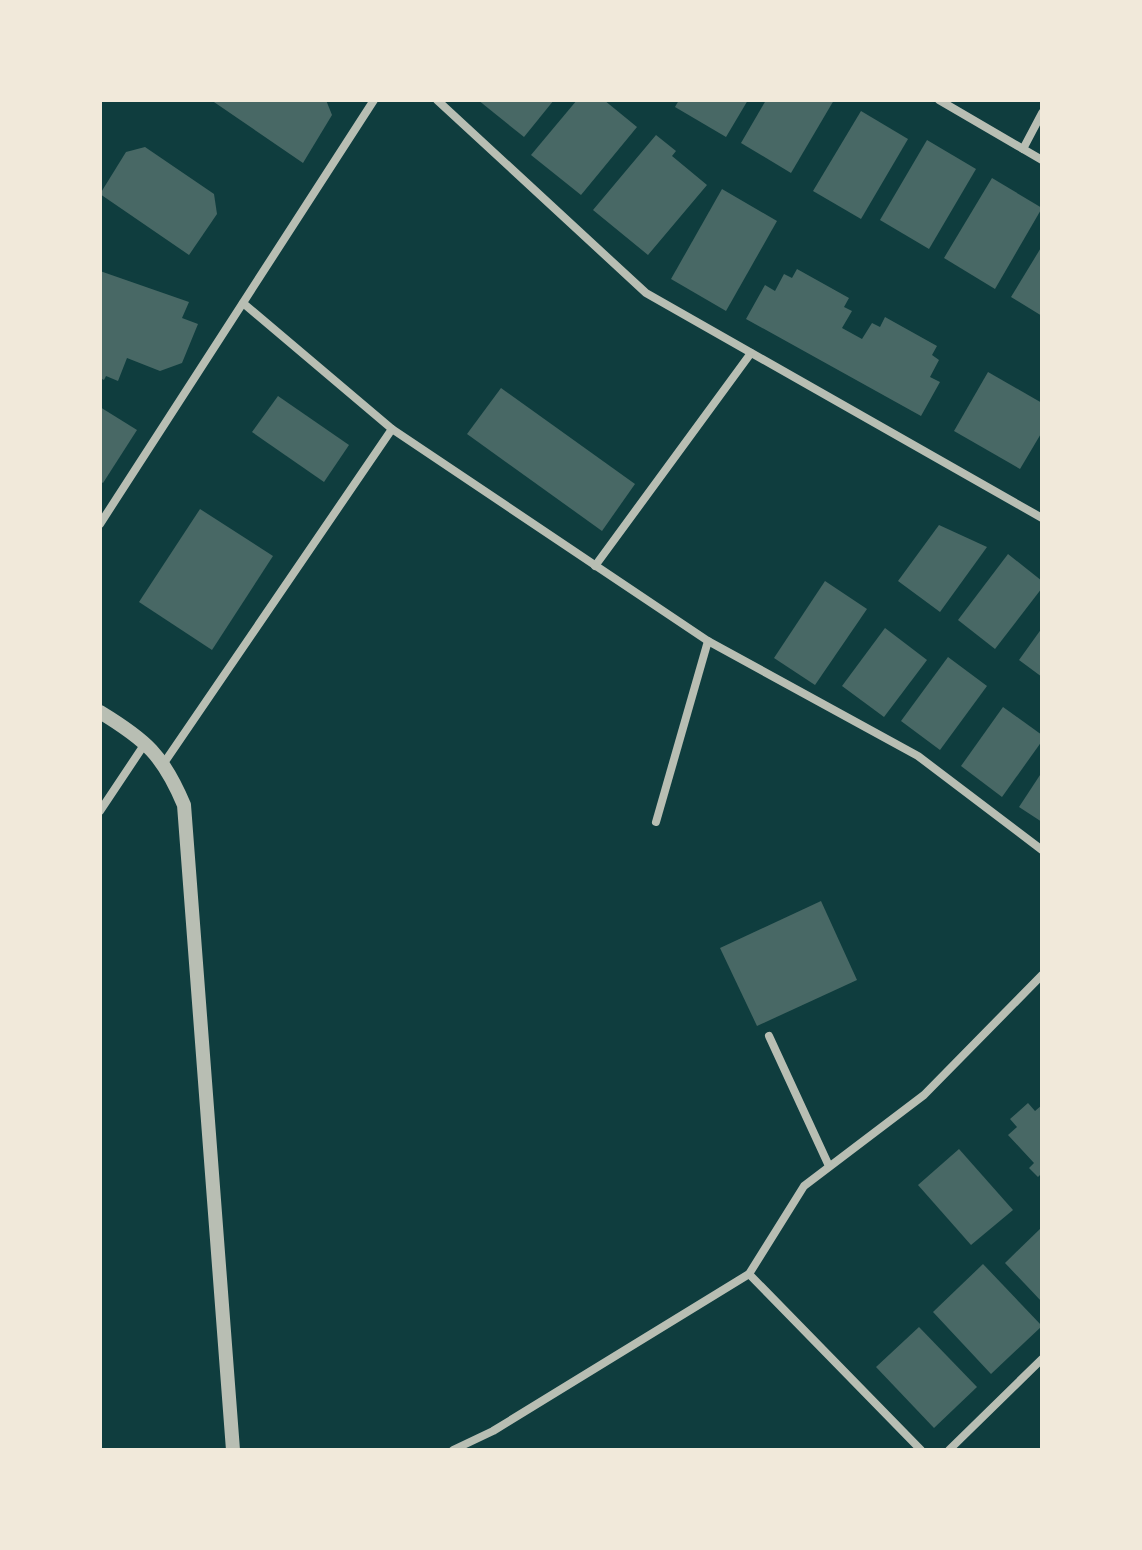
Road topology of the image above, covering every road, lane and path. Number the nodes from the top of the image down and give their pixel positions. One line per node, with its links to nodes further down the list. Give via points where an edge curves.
1 (374, 100): 7 (street)
2 (437, 100): 8 (street, via 646,293)
3 (939, 100): 5 (street)
4 (1042, 113): 5 (street)
5 (1023, 149): 6 (street)
6 (1042, 160)
7 (243, 303): 9 (street); 11 (street)
8 (751, 353): 10 (street); 12 (street)
9 (392, 429): 12 (street); 16 (street)
10 (1042, 518)
11 (100, 524)
12 (595, 566): 13 (street)
13 (708, 641): 18 (street); 19 (street, via 918,756)
14 (100, 712): 15 (street)
15 (146, 742): 16 (street); 17 (street)
16 (164, 763): 25 (street, via 184,805)
17 (100, 811)
18 (656, 822)
19 (1042, 850)
20 (1042, 975): 22 (street, via 924,1095)
21 (769, 1036): 22 (street)
22 (829, 1166): 23 (street, via 804,1186)
23 (749, 1274): 26 (street, via 493,1431); 27 (street)
24 (1042, 1359): 28 (street)
25 (233, 1450)
26 (453, 1450)
27 (921, 1450)
28 (949, 1450)

